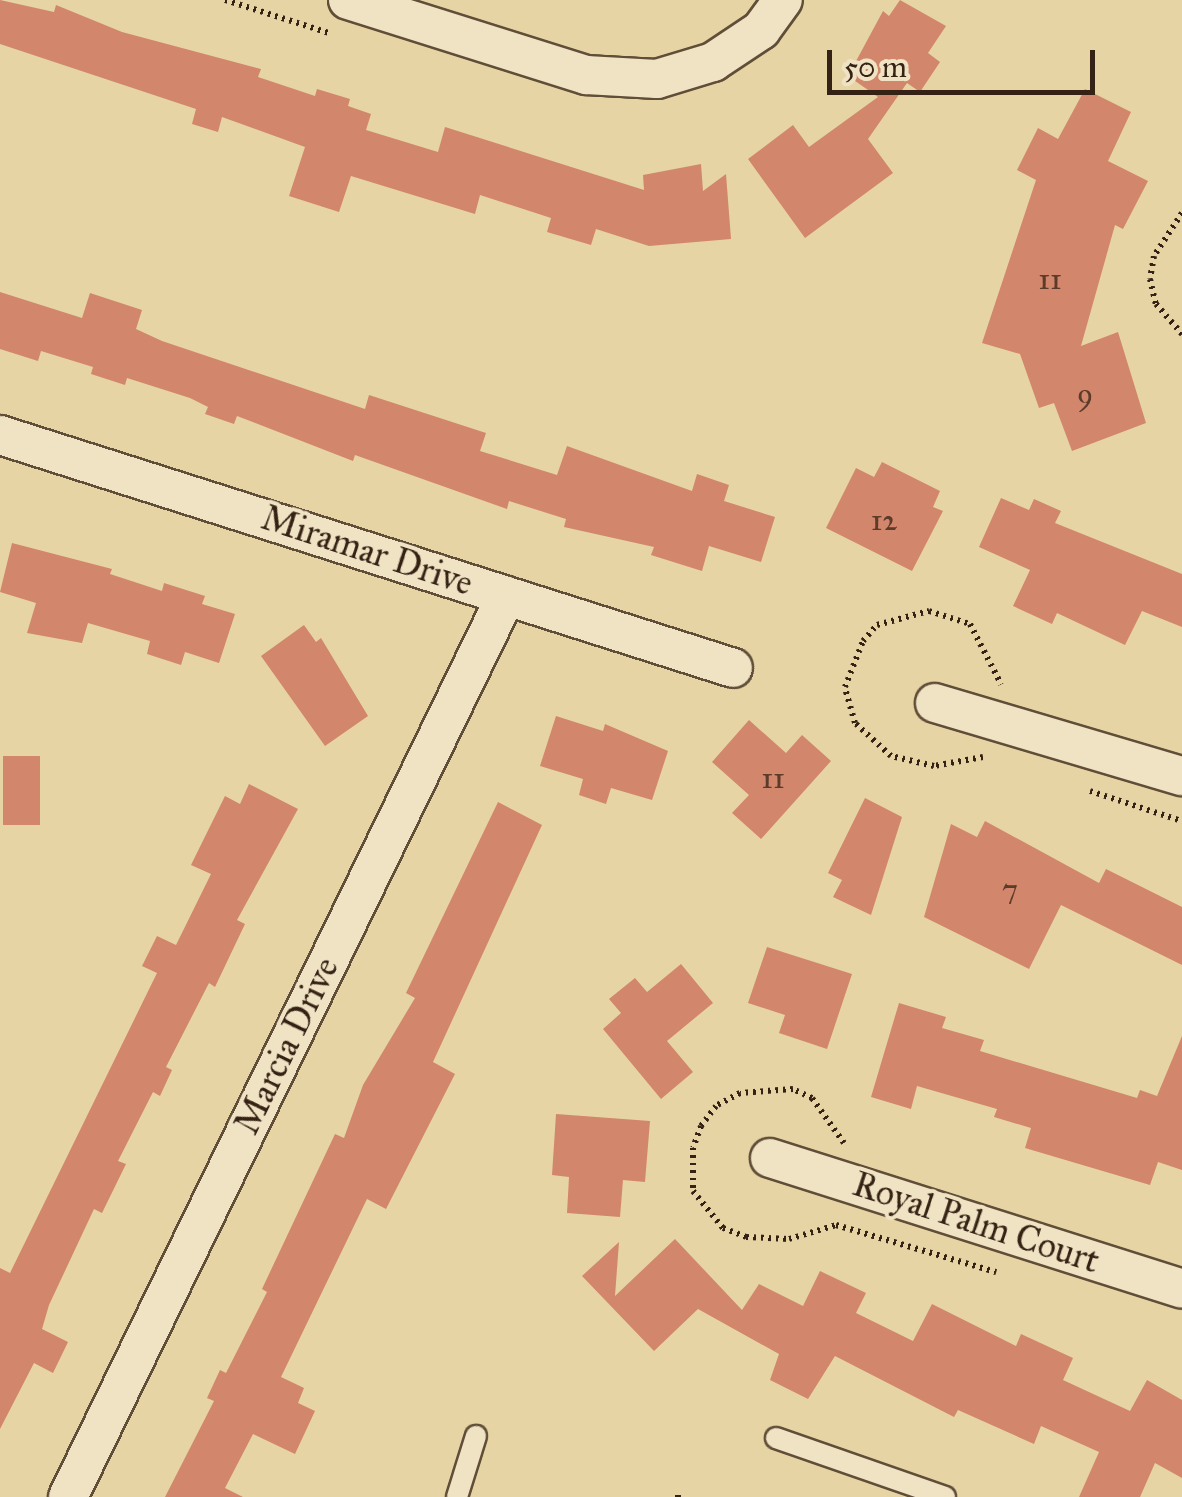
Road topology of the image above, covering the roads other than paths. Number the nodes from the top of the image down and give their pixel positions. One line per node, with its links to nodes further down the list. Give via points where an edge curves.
1 (348, 0): 2 (street, via 586,75 658,79 713,62 760,30)
2 (784, 0)
3 (0, 434): 4 (street, Miramar Drive)
4 (506, 596): 5 (street, Miramar Drive); 12 (street, Marcia Drive)
5 (733, 668)
6 (935, 703): 7 (street)
7 (1182, 776)
8 (770, 1158): 9 (street, Royal Palm Court)
9 (1182, 1288)
10 (476, 1436): 13 (lane)
11 (776, 1438): 14 (lane)
12 (68, 1497)
13 (457, 1497)
14 (945, 1497)

